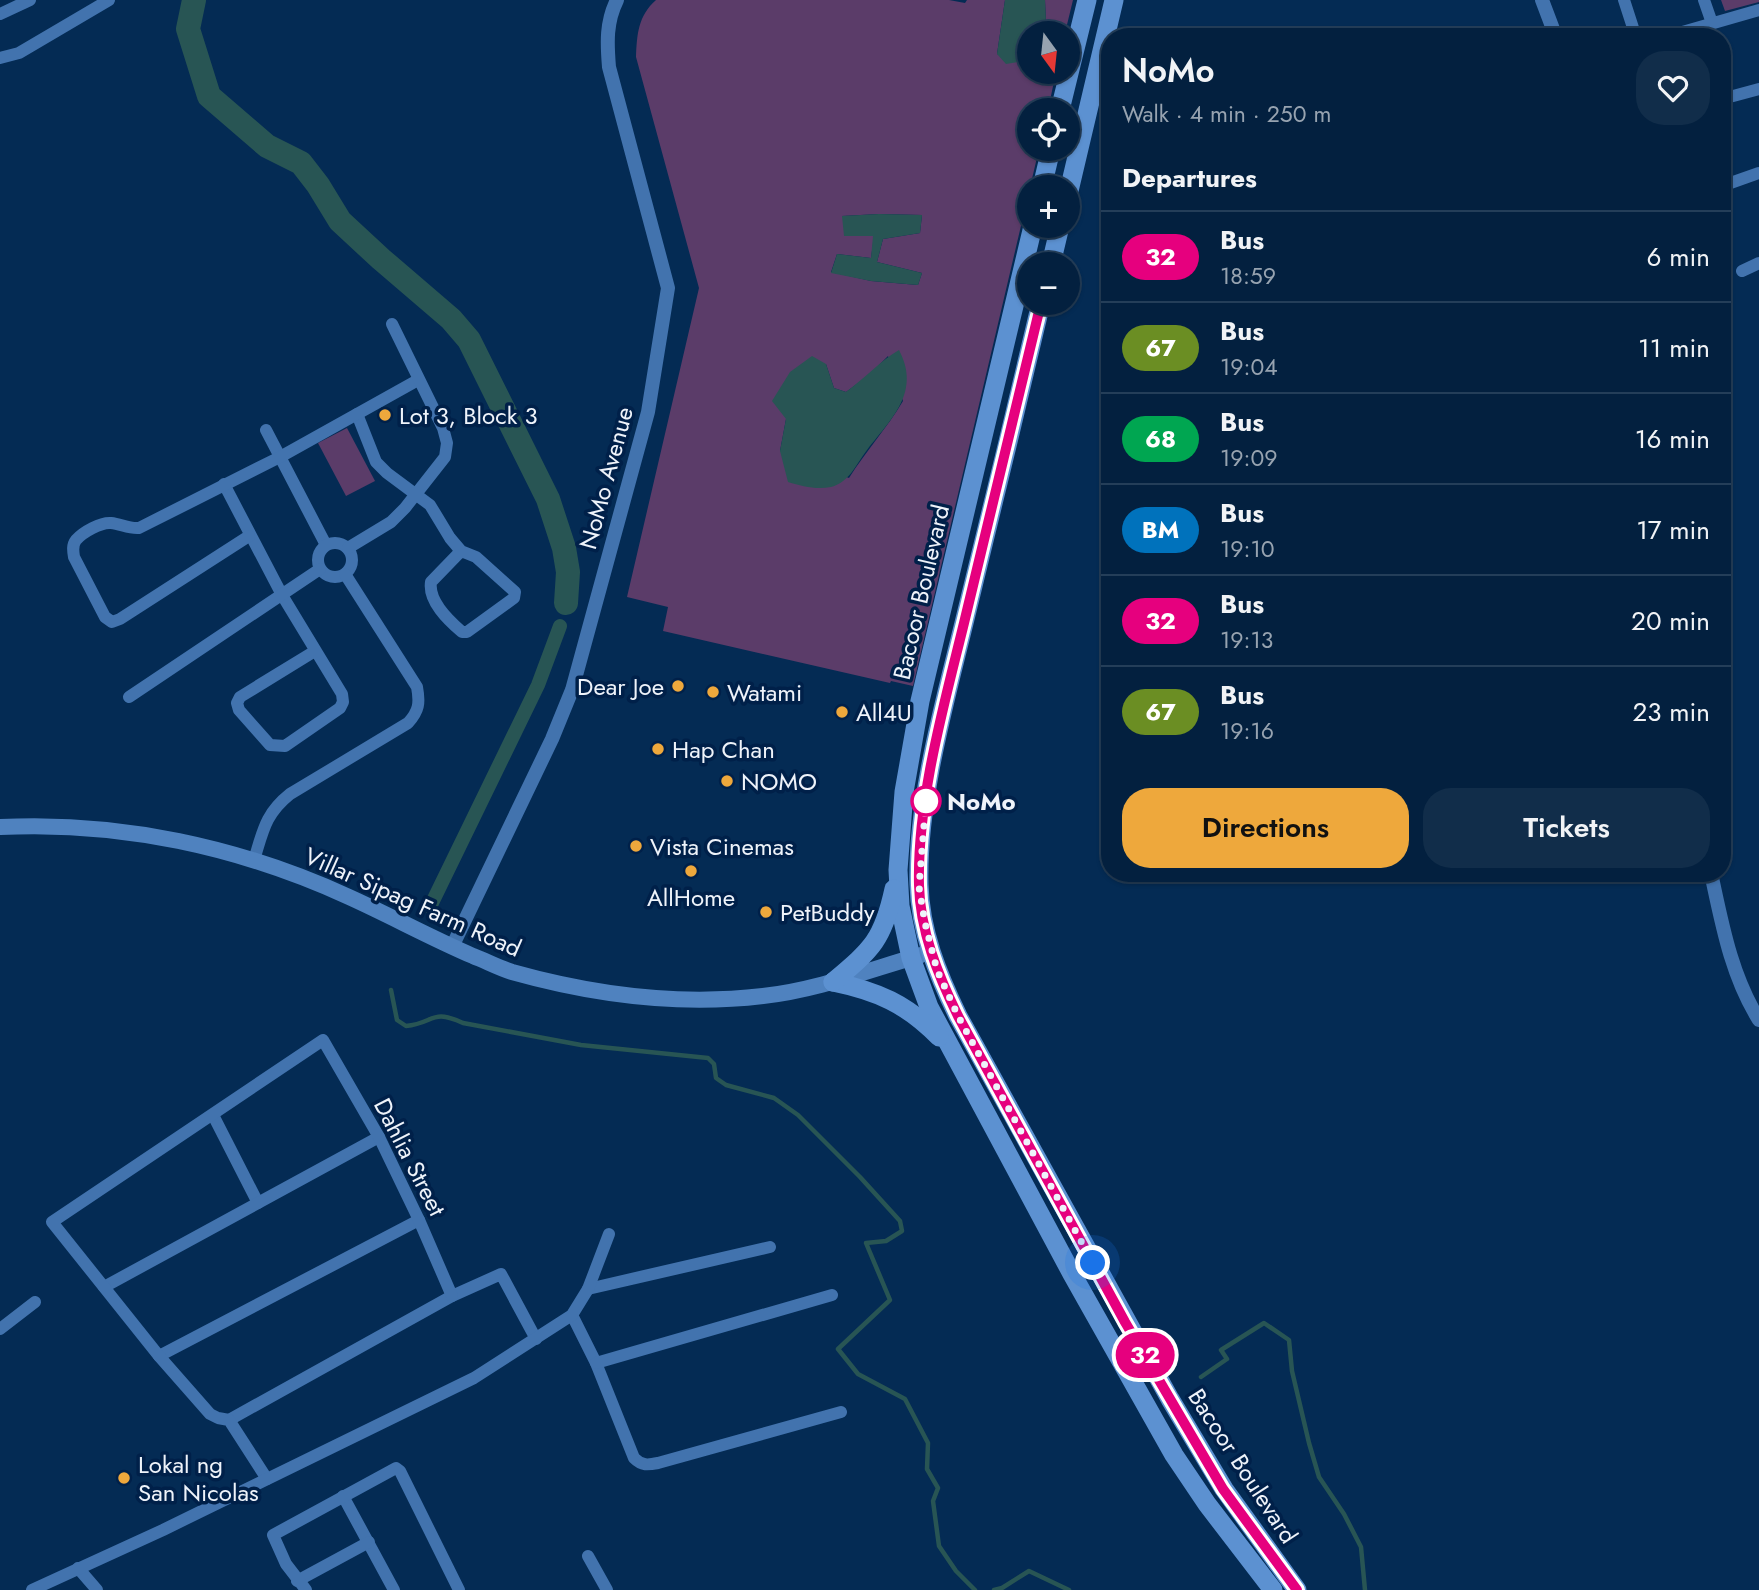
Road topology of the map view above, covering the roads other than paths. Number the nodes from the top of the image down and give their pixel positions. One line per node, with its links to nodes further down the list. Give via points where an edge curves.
1 (109, 0): 16 (street, via 19,53)
2 (617, 0): 48 (street, NoMo Avenue, via 606,39 609,67 667,288 648,412 572,690)
3 (1087, 0): 20 (main road)
4 (1115, 0): 12 (main road)
5 (1542, 0): 13 (street)
6 (1624, 0): 14 (street)
7 (1704, 0): 11 (street)
8 (24, 2): 10 (street)
9 (1759, 10): 11 (street)
10 (0, 14)
11 (1712, 23): 15 (street)
12 (1108, 28)
13 (1553, 28)
14 (1633, 28)
15 (1695, 28)
16 (0, 58)
17 (1101, 58): 22 (main road)
18 (1759, 89): 19 (street)
19 (1731, 97)
20 (1063, 98)
21 (1759, 173): 23 (street)
22 (1073, 175)
23 (1731, 183)
24 (1030, 238): 46 (main road, Bacoor Boulevard, via 920,701 904,792)
25 (1759, 262): 26 (street)
26 (1742, 271)
27 (1038, 315): 49 (main road, Bacoor Boulevard, via 944,706 925,805 919,887)
28 (392, 324): 29 (street)
29 (418, 380): 30 (street); 34 (street, via 447,443 445,457)
30 (357, 414): 32 (street); 34 (street, via 376,462)
31 (266, 430): 32 (street)
32 (280, 457): 33 (street); 36 (street)
33 (224, 484): 35 (street); 35 (street, via 139,527 101,524 76,540 74,557 105,617 112,622)
34 (415, 494): 37 (street, via 391,522); 38 (street, via 430,505)
35 (249, 536): 41 (street)
36 (326, 545): 37 (street, via 338,543); 39 (street, via 318,556)
37 (348, 548): 40 (street, via 352,565)
38 (461, 551): 38 (street, via 430,588 440,608 461,632 467,632 514,598 515,592)
39 (320, 569): 40 (street, via 330,577); 41 (street)
40 (345, 574): 45 (street, via 417,687 417,714 277,804 264,824)
41 (282, 595): 42 (street); 43 (street)
42 (315, 651): 42 (street, via 237,703 270,745 285,746 343,702 340,688)
43 (130, 697)
44 (0, 827): 45 (main road, Villar Sipag Farm Road, via 40,825 136,834)
45 (254, 860): 48 (main road, Villar Sipag Farm Road, via 349,897)
46 (898, 870): 50 (main road, Bacoor Boulevard); 51 (main road, via 881,933 868,953)
47 (1713, 882): 52 (street, via 1730,957)
48 (452, 947): 51 (main road, Villar Sipag Farm Road, via 509,971 638,998 765,996)
49 (931, 952): 50 (main road, Villar Sipag Farm Road); 84 (main road, Bacoor Boulevard, via 958,1016 1125,1322 1223,1489)
50 (911, 958): 51 (main road, Villar Sipag Farm Road); 53 (main road, Bacoor Boulevard)
51 (833, 982): 53 (main road, via 893,1000)
52 (1759, 1020)
53 (951, 1049): 83 (main road, Bacoor Boulevard, via 1174,1455)
54 (212, 1115): 55 (street, Dahlia Street, via 323,1041); 56 (street); 60 (street, via 52,1222)
55 (379, 1137): 56 (street); 57 (street, Dahlia Street)
56 (258, 1203): 60 (street)
57 (419, 1220): 63 (street, Dahlia Street); 68 (street)
58 (609, 1234): 61 (street)
59 (770, 1247): 61 (street)
60 (104, 1287): 68 (street)
61 (588, 1289): 65 (street)
62 (832, 1295): 69 (street)
63 (452, 1296): 67 (street, via 501,1274); 71 (street)
64 (35, 1302): 66 (street)
65 (572, 1315): 67 (street); 69 (street)
66 (0, 1329)
67 (536, 1339): 72 (street, via 474,1378)
68 (159, 1356): 71 (street, via 210,1414)
69 (596, 1363): 70 (street, via 634,1458 648,1465)
70 (841, 1412)
71 (229, 1420): 72 (street)
72 (267, 1479): 76 (street)
73 (343, 1496): 74 (street); 77 (street, via 273,1535); 82 (street, via 396,1468 400,1471)
74 (369, 1542): 77 (street); 81 (street)
75 (588, 1556): 78 (street)
76 (78, 1568): 79 (street); 80 (street)
77 (301, 1586)
78 (602, 1588)
79 (32, 1590)
80 (97, 1590)
81 (394, 1590)
82 (459, 1590)
83 (1273, 1590)
84 (1297, 1590)

